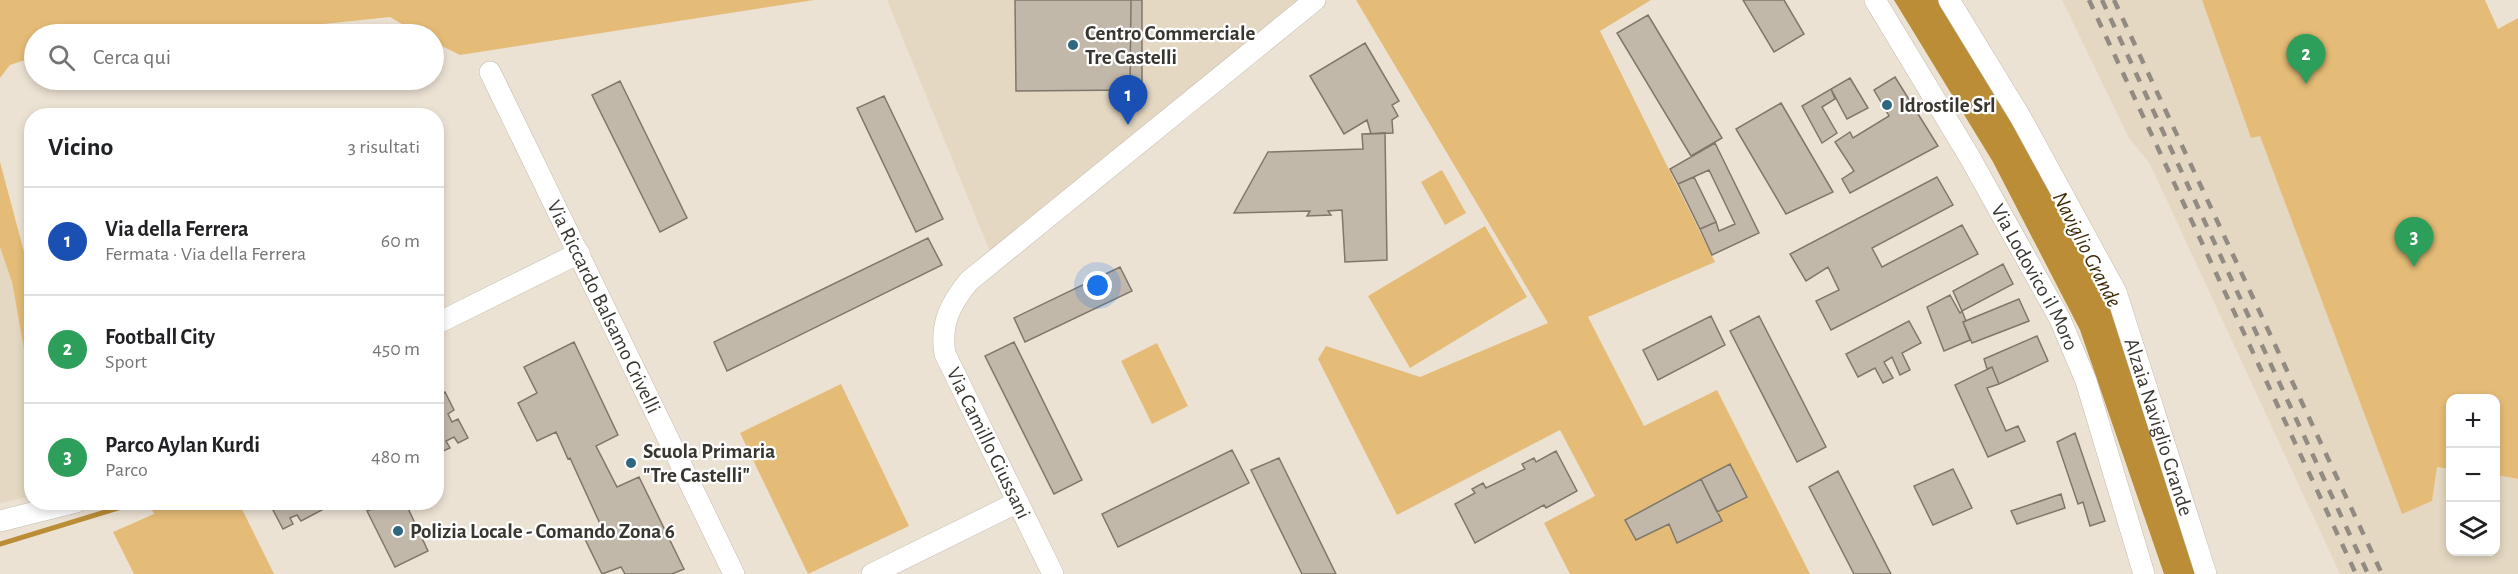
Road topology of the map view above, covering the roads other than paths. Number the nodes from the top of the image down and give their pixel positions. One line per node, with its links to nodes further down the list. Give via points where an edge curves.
1 (1315, 0): 7 (street, Via Camillo Giussani, via 969,281 949,309 944,324 945,354)
2 (1875, 0): 13 (street, Via Lodovico il Moro, via 1969,156 2060,320 2089,392)
3 (1949, 0): 14 (street, Alzaia Naviglio Grande, via 2020,118 2116,292)
4 (490, 72): 5 (street, Via Riccardo Balsamo Crivelli)
5 (579, 254): 6 (street); 10 (street, Via Riccardo Balsamo Crivelli)
6 (444, 320)
7 (1018, 502): 11 (street); 12 (street, Via Camillo Giussani)
8 (44, 510): 9 (street)
9 (0, 521)
10 (734, 574)
11 (872, 574)
12 (1053, 574)
13 (2144, 574)
14 (2206, 574)

